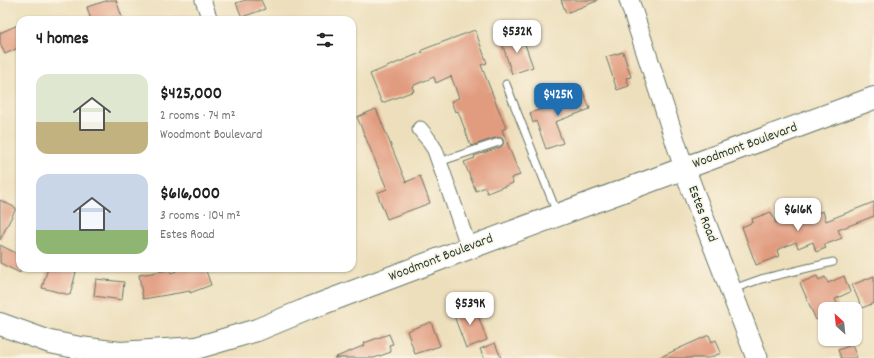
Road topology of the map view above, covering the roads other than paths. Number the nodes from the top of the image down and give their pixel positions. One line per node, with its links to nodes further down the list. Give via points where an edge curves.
1 (203, 0): 3 (street)
2 (629, 0): 9 (street, Estes Road)
3 (209, 16)
4 (506, 84): 10 (lane)
5 (874, 98): 9 (main road, Woodmont Boulevard)
6 (420, 129): 8 (street, via 435,150)
7 (499, 142): 8 (lane)
8 (439, 162): 11 (street)
9 (684, 168): 10 (main road, Woodmont Boulevard); 13 (main road, Estes Road)
10 (558, 215): 11 (main road, Woodmont Boulevard)
11 (469, 248): 15 (main road, Woodmont Boulevard)
12 (833, 262): 13 (lane, via 761,279)
13 (731, 290): 16 (main road, Estes Road)
14 (0, 324): 15 (main road, Woodmont Boulevard, via 50,342 80,348 120,353)
15 (198, 353)
16 (757, 358)

